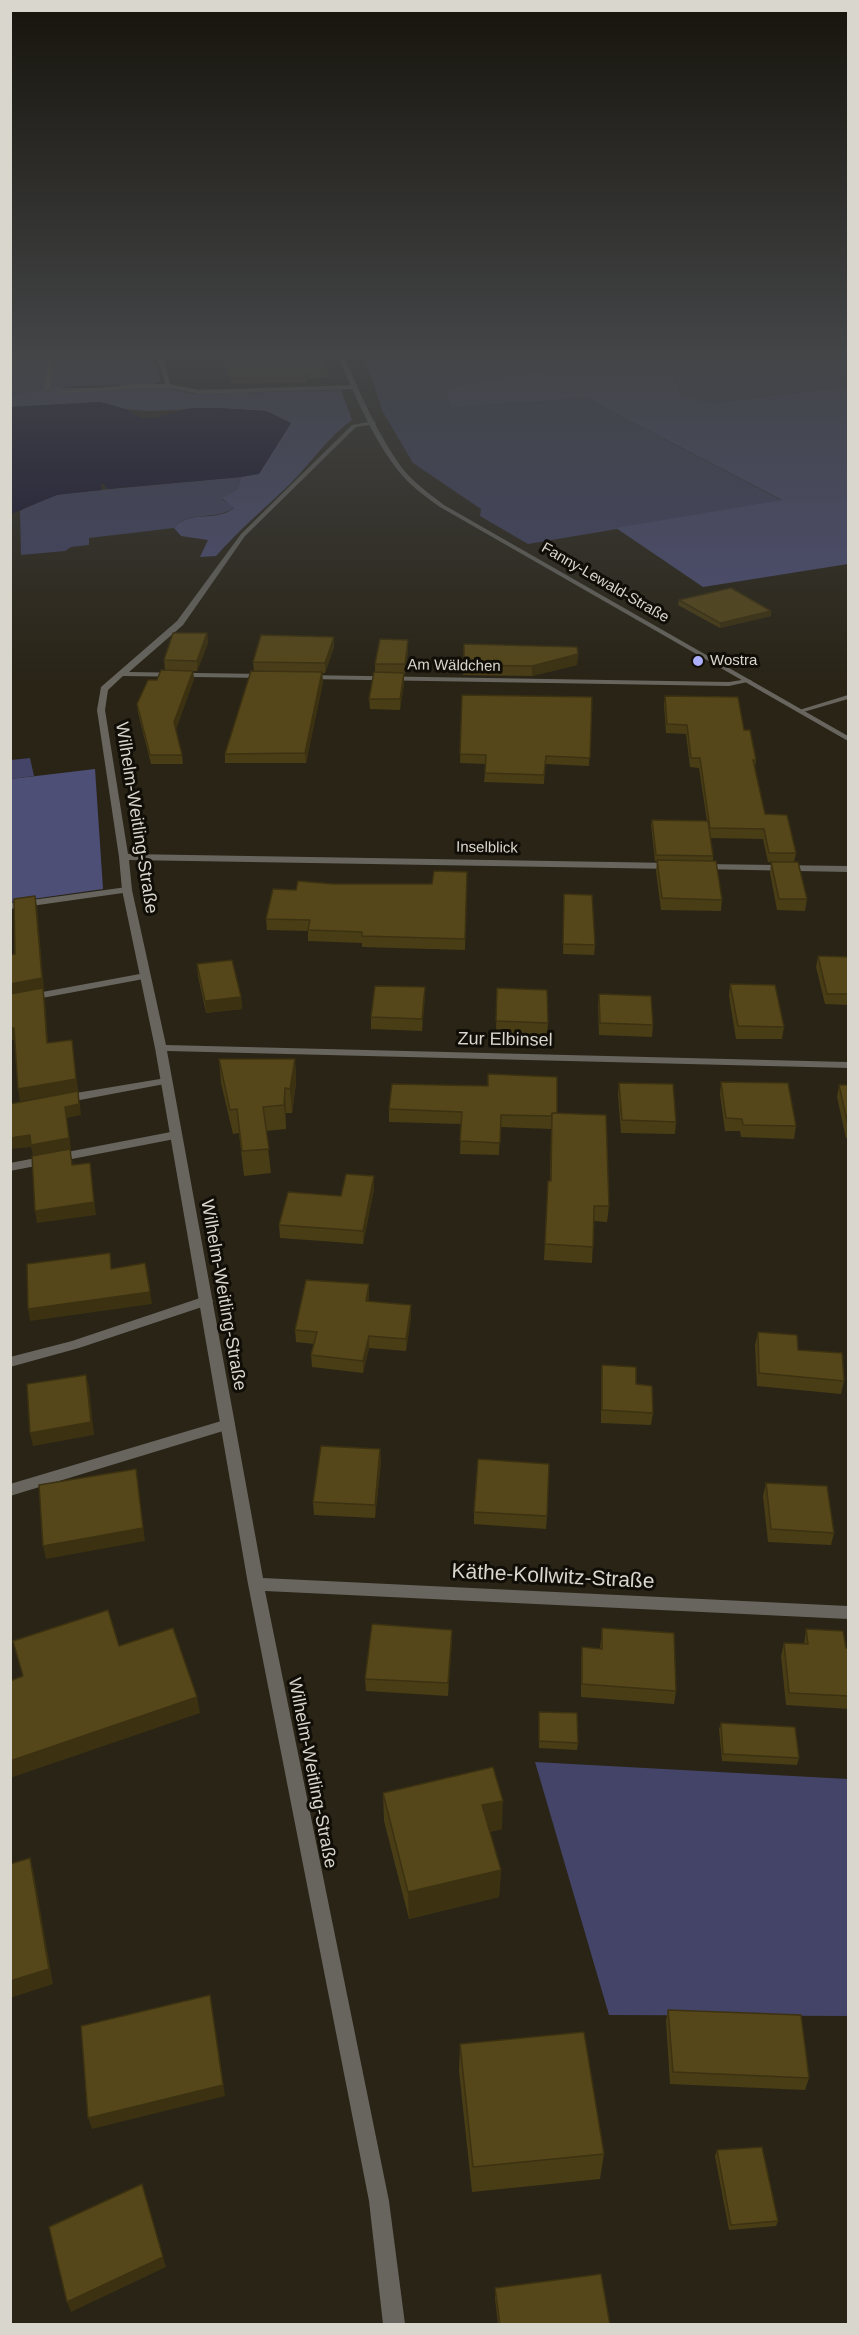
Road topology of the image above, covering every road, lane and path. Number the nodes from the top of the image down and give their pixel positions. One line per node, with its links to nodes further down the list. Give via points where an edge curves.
1 (313, 466): 3 (street, Wilhelm-Weitling-Straße, via 243,535 180,622)
2 (398, 466): 6 (street, Fanny-Lewald-Straße, via 418,489 442,506)
3 (124, 674): 4 (street); 10 (street, Wilhelm-Weitling-Straße, via 104,689 101,710)
4 (279, 677)
5 (303, 677): 6 (street, Am Wäldchen, via 729,684)
6 (748, 681): 8 (street, Fanny-Lewald-Straße)
7 (849, 697): 8 (street)
8 (800, 711): 9 (street, Fanny-Lewald-Straße)
9 (849, 739)
10 (124, 857): 11 (street, Inselblick); 14 (street, Wilhelm-Weitling-Straße)
11 (682, 866)
12 (694, 866): 13 (street)
13 (849, 869)
14 (127, 890): 15 (street); 16 (street, Wilhelm-Weitling-Straße)
15 (10, 906)
16 (145, 976): 17 (street); 18 (street, Wilhelm-Weitling-Straße)
17 (10, 1001)
18 (161, 1048): 19 (street, Zur Elbinsel); 20 (street, Wilhelm-Weitling-Straße)
19 (849, 1065)
20 (166, 1081): 21 (street); 22 (street, Wilhelm-Weitling-Straße)
21 (54, 1101)
22 (176, 1135): 23 (street); 24 (street, Wilhelm-Weitling-Straße)
23 (10, 1167)
24 (206, 1301): 25 (street); 26 (street, Wilhelm-Weitling-Straße)
25 (10, 1362)
26 (228, 1424): 27 (street); 28 (street, Wilhelm-Weitling-Straße)
27 (10, 1490)
28 (256, 1584): 29 (street, Käthe-Kollwitz-Straße); 30 (street, Wilhelm-Weitling-Straße, via 379,2201)
29 (849, 1612)
30 (394, 2325)

